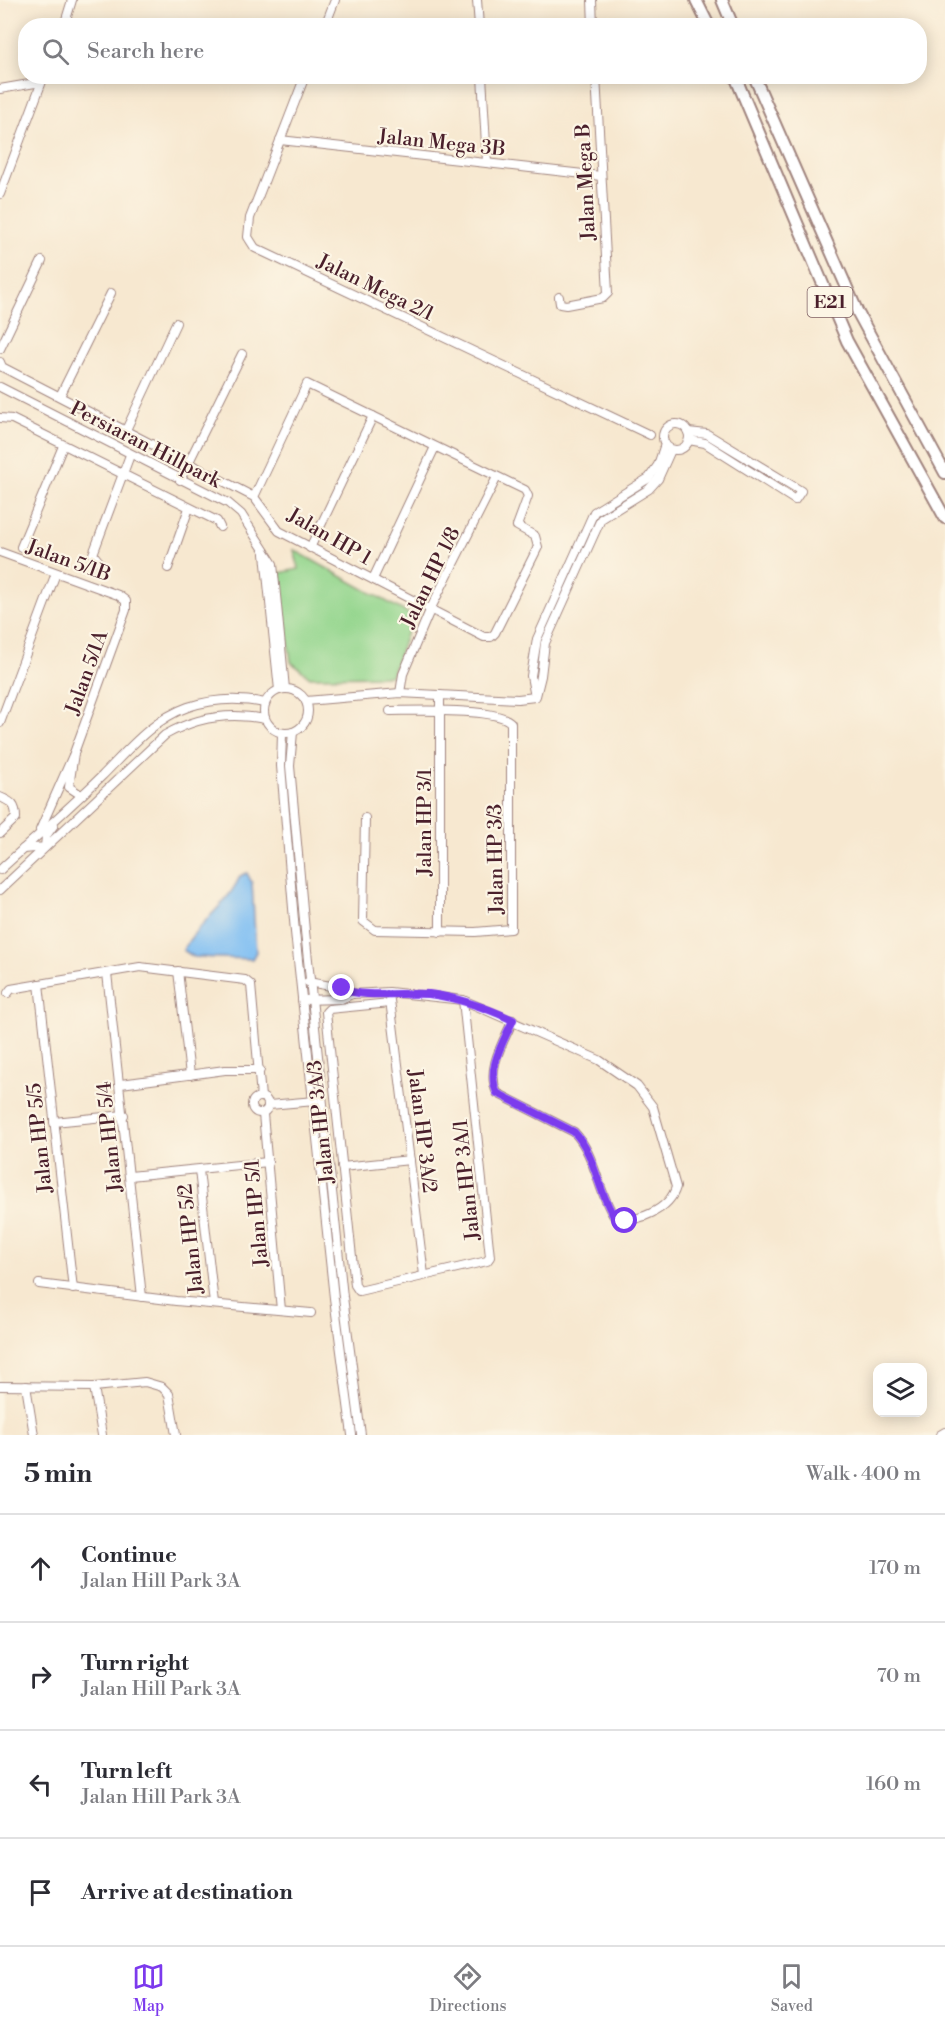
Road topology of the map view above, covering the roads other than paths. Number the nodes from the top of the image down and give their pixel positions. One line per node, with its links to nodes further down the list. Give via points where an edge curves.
1 (72, 0): 7 (street)
2 (335, 0): 8 (street)
3 (477, 0): 9 (street)
4 (592, 0): 10 (street)
5 (696, 0): 11 (highway)
6 (722, 0): 12 (highway)
7 (66, 18)
8 (328, 18)
9 (478, 18)
10 (593, 18)
11 (706, 18)
12 (729, 18)
13 (22, 84): 20 (street)
14 (41, 84): 24 (street)
15 (302, 84): 21 (street, Jalan Mega 2/1)
16 (482, 84): 22 (street)
17 (596, 84): 23 (street, Jalan Mega B)
18 (738, 84): 50 (highway, E21, via 848,341)
19 (757, 84): 44 (highway, E21, via 833,262)
20 (0, 89)
21 (280, 140): 22 (street, Jalan Mega 3B); 37 (street, Jalan Mega 2/1, via 246,229 255,248)
22 (487, 162): 23 (street, Jalan Mega 3B)
23 (601, 176): 27 (street, Jalan Mega B, via 608,293 603,298 566,306 560,304)
24 (0, 194)
25 (42, 261): 29 (street)
26 (111, 293): 33 (street)
27 (559, 297)
28 (176, 323): 36 (street)
29 (0, 349)
30 (242, 354): 43 (street)
31 (0, 362): 33 (street, Jalan HP 1, via 2,367)
32 (0, 387): 42 (street, Persiaran Hillpark)
33 (60, 396): 36 (street, Jalan HP 1)
34 (373, 416): 40 (street); 48 (street, via 307,384); 53 (street)
35 (0, 418): 39 (street, via 12,419)
36 (126, 430): 43 (street, Jalan HP 1)
37 (650, 435)
38 (689, 436): 38 (street, via 707,434 801,494 795,500); 41 (street, via 684,448); 41 (street, via 679,424 670,425 663,435)
39 (63, 446): 45 (street); 52 (street)
40 (435, 447): 46 (street); 60 (street)
41 (668, 447): 58 (street, via 658,479 649,489 601,519); 59 (street, via 649,478 594,512)
42 (130, 455): 45 (street); 47 (street, Persiaran Hillpark)
43 (188, 461): 47 (street); 48 (street, Jalan HP 1)
44 (945, 473)
45 (123, 476): 49 (street); 55 (street, via 93,554)
46 (497, 477): 62 (street, Jalan HP 1/8); 62 (street, Jalan HP 1, via 525,490 528,496 517,526 536,536 538,547 495,633 484,637)
47 (180, 480): 63 (street, Persiaran Hillpark, via 228,503 241,514 263,547)
48 (254, 498): 53 (street, Jalan HP 1, via 279,531)
49 (189, 508): 51 (street, via 217,521); 56 (street)
50 (945, 518)
51 (220, 527)
52 (21, 548)
53 (310, 548): 60 (street, Jalan HP 1)
54 (0, 552): 57 (street, Jalan 5/1B)
55 (101, 564)
56 (168, 568)
57 (56, 573): 61 (street, Jalan 5/1B); 72 (street)
58 (575, 575): 59 (street, via 569,573); 66 (street, via 545,643)
59 (563, 578): 66 (street, via 537,639 531,676)
60 (373, 579): 62 (street, Jalan HP 1)
61 (126, 601): 75 (street, Jalan 5/1A)
62 (431, 608): 64 (street, Jalan HP 1/8, via 403,674)
63 (282, 689): 67 (street, via 298,692); 68 (street)
64 (400, 693): 65 (street); 67 (street)
65 (440, 695): 66 (street); 70 (street, Jalan HP 3/1)
66 (536, 697)
67 (306, 701): 73 (street, via 308,716)
68 (265, 703): 71 (street); 76 (street, via 242,699 187,707 148,731)
69 (390, 711): 70 (street)
70 (441, 711): 86 (street, Jalan HP 3/1); 86 (street, Jalan HP 3/3, via 507,719 511,723 513,923 511,929 505,930)
71 (265, 719): 74 (street); 82 (street, via 240,714 218,717 181,726 165,735)
72 (0, 723)
73 (293, 732): 74 (street); 89 (street, via 290,766)
74 (282, 734): 90 (street, via 281,766)
75 (74, 753): 76 (street, via 69,787); 81 (street)
76 (81, 795): 78 (street)
77 (0, 798): 80 (street, via 12,802 16,818)
78 (70, 805): 81 (street); 82 (street, via 46,836)
79 (364, 818): 86 (street, via 363,921 375,930)
80 (0, 833)
81 (36, 837): 83 (street)
82 (45, 847): 83 (street); 85 (street)
83 (23, 849): 84 (street)
84 (0, 870)
85 (0, 890)
86 (440, 932)
87 (178, 971): 88 (street, via 140,967); 100 (street, via 245,980 251,985); 101 (street)
88 (107, 973): 91 (street); 102 (street, Jalan HP 5/4)
89 (310, 982): 90 (street); 94 (street, via 342,988); 95 (street)
90 (301, 983): 96 (street)
91 (39, 984): 93 (street, via 9,989); 109 (street, Jalan HP 5/5)
92 (389, 992): 94 (street); 97 (street); 98 (street, Jalan HP 3A/2)
93 (8, 993)
94 (352, 994): 95 (street, via 341,999)
95 (312, 999): 96 (street); 104 (street)
96 (302, 1000): 105 (street)
97 (463, 1000): 99 (street); 115 (street, Jalan HP 3A/1, via 490,1257 487,1261)
98 (390, 1003): 110 (street, Jalan HP 3A/2); 112 (street, Jalan HP 3A/3, via 326,1012)
99 (513, 1020): 99 (street, via 599,1060 637,1086 653,1107 676,1187 668,1203 625,1221 615,1218 584,1142 574,1132 497,1093 492,1082 495,1061)
100 (260, 1070): 101 (street); 103 (street)
101 (190, 1075): 102 (street)
102 (120, 1084): 108 (street, Jalan HP 5/4)
103 (261, 1097): 106 (street); 107 (street, via 254,1100 252,1107)
104 (322, 1100): 105 (street); 131 (street)
105 (313, 1101): 106 (street); 130 (street)
106 (269, 1105): 107 (street)
107 (262, 1113): 111 (street, Jalan HP 5/1)
108 (124, 1115): 109 (street); 114 (street, Jalan HP 5/4)
109 (54, 1122): 117 (street, Jalan HP 5/5)
110 (410, 1160): 112 (street); 115 (street, Jalan HP 3A/2)
111 (268, 1162): 113 (street); 121 (street, Jalan HP 5/1)
112 (342, 1167): 118 (street, Jalan HP 3A/3, via 355,1286)
113 (199, 1170): 114 (street); 120 (street, Jalan HP 5/2)
114 (130, 1176): 119 (street, Jalan HP 5/4)
115 (424, 1275): 118 (street, Jalan HP 3A/1)
116 (39, 1284): 117 (street)
117 (73, 1289): 119 (street)
118 (359, 1291)
119 (142, 1297): 120 (street)
120 (214, 1304): 121 (street)
121 (281, 1310): 122 (street)
122 (311, 1313)
123 (0, 1386): 124 (street)
124 (26, 1386): 125 (street); 127 (street)
125 (94, 1387): 128 (street); 129 (street, via 145,1382 162,1387 169,1394)
126 (945, 1432): 132 (street)
127 (34, 1435)
128 (102, 1435)
129 (176, 1435)
130 (352, 1435)
131 (361, 1435)
132 (940, 1435)

